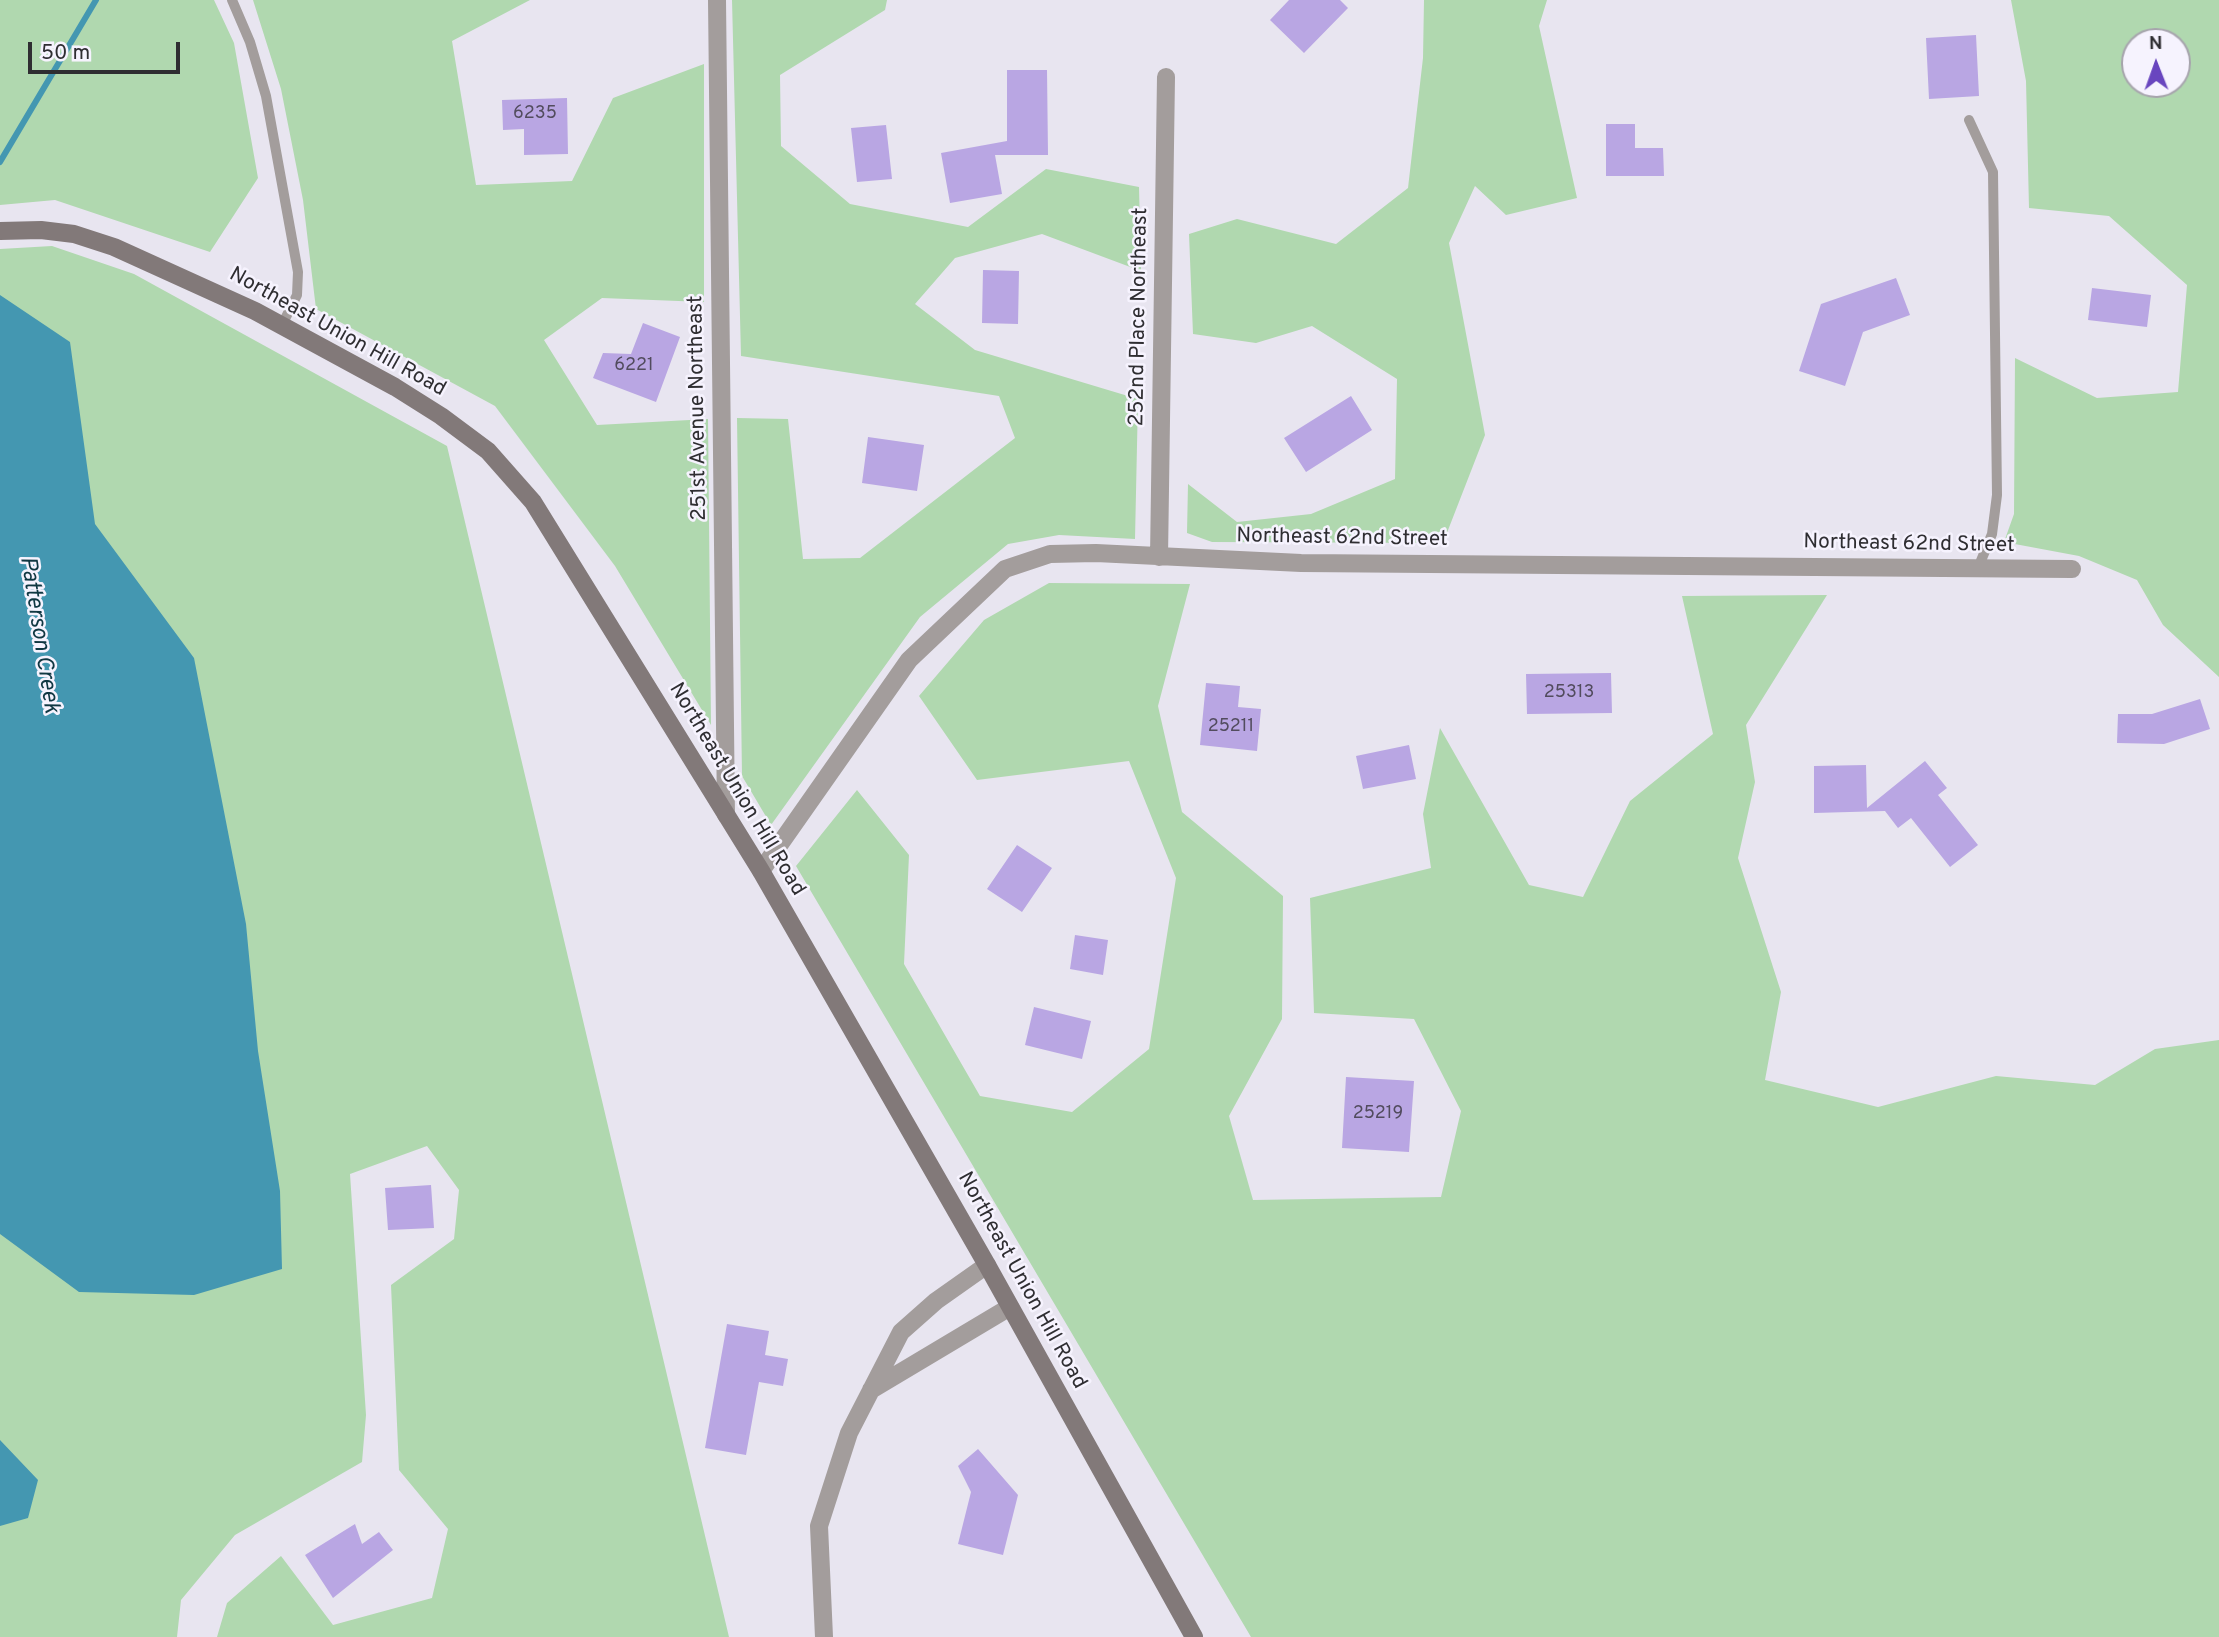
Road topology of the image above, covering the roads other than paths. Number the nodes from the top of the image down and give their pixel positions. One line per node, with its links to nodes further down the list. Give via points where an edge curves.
1 (232, 0): 6 (lane, via 266,96 298,272 297,295)
2 (717, 0): 10 (street, 251st Avenue Northeast)
3 (1166, 77): 7 (street, 252nd Place Northeast)
4 (1969, 120): 8 (lane, via 1993,172 1997,495 1992,534)
5 (0, 231): 6 (street, Northeast Union Hill Road, via 74,234 114,247)
6 (282, 325): 10 (street, Northeast Union Hill Road, via 395,387 488,451 533,502)
7 (1158, 557): 8 (street, Northeast 62nd Street, via 1327,563); 11 (street, Northeast 62nd Street, via 1063,553 1005,569 909,660)
8 (1978, 568): 9 (street, Northeast 62nd Street)
9 (2071, 569)
10 (726, 815): 11 (street, Northeast Union Hill Road)
11 (761, 871): 12 (street, Northeast Union Hill Road)
12 (987, 1265): 13 (street, Northeast Union Hill Road); 14 (street, via 901,1332)
13 (1010, 1307): 14 (street); 16 (street, Northeast Union Hill Road)
14 (871, 1390): 15 (street, via 849,1433 819,1526)
15 (824, 1637)
16 (1194, 1637)

